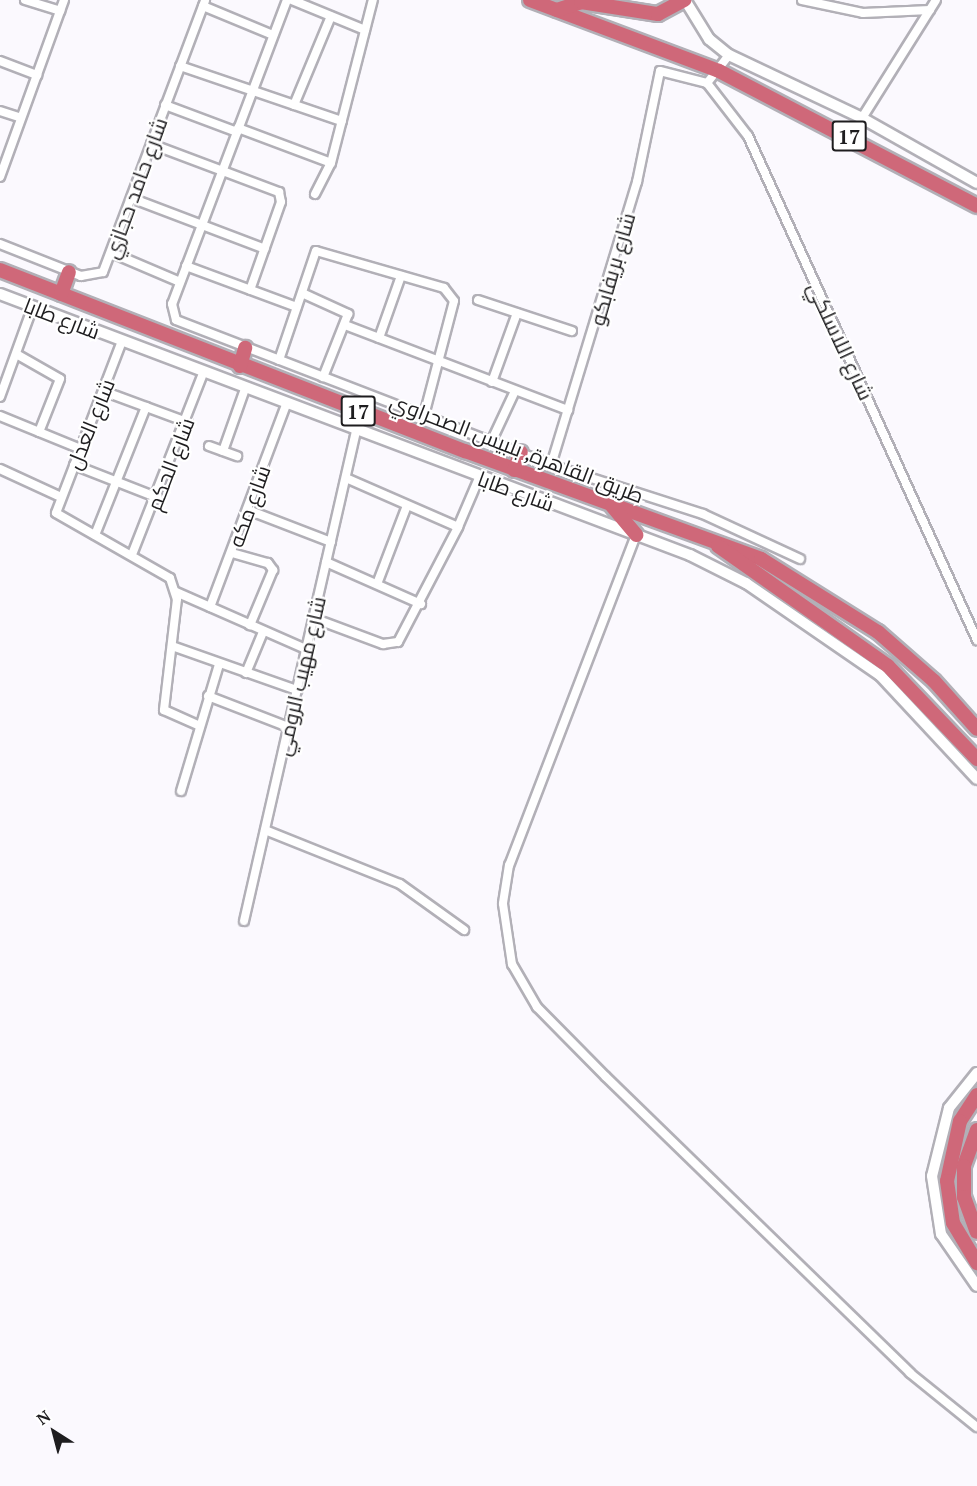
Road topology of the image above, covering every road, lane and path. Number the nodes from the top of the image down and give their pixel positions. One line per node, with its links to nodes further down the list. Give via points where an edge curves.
1 (25, 0): 13 (street)
2 (64, 0): 13 (street)
3 (286, 0): 16 (street)
4 (291, 0): 14 (street)
5 (373, 0): 15 (street)
6 (530, 0): 11 (highway, 17)
7 (684, 0): 11 (highway, via 658,14 580,2); 17 (street, via 710,39)
8 (802, 0): 12 (street, via 863,12)
9 (936, 0): 12 (street)
10 (204, 3): 16 (street); 19 (street, شارع حامد حجازي)
11 (557, 10): 20 (highway, 17)
12 (930, 10): 28 (street)
13 (60, 11): 21 (street)
14 (331, 16): 15 (street); 25 (street)
15 (365, 30): 29 (street)
16 (273, 34): 23 (street)
17 (729, 55): 20 (street); 28 (street)
18 (0, 61): 21 (street)
19 (180, 66): 23 (street); 24 (street, شارع حامد حجازي)
20 (719, 71): 22 (street); 38 (highway, 17)
21 (37, 75): 27 (street)
22 (707, 83): 74 (street, شارع بريفابكو, via 660,71 637,182); 114 (street, شارع اللاسلكي, via 748,136)
23 (252, 90): 25 (street); 30 (street)
24 (165, 105): 30 (street); 31 (street, شارع حامد حجازي)
25 (294, 105): 29 (street)
26 (0, 111): 27 (street)
27 (21, 118): 34 (street)
28 (862, 118): 35 (street)
29 (342, 121): 32 (street)
30 (237, 130): 32 (street); 33 (street)
31 (151, 144): 33 (street); 37 (street, شارع حامد حجازي)
32 (332, 163): 36 (street)
33 (222, 170): 39 (street); 41 (street, via 281,195)
34 (0, 177)
35 (977, 183)
36 (315, 194)
37 (131, 198): 39 (street); 42 (street, شارع حامد حجازي)
38 (977, 206)
39 (201, 225): 41 (street); 43 (street)
40 (0, 244): 45 (street, شارع حامد حجازي)
41 (265, 249): 48 (street)
42 (112, 253): 45 (street, شارع حامد حجازي, via 97,276); 47 (street)
43 (186, 266): 47 (street); 48 (street)
44 (0, 270): 51 (highway, طريق القاهرة, بلبيس الصحراوي / 17)
45 (69, 272): 51 (highway)
46 (400, 276): 49 (street, via 316,251); 58 (street); 63 (street, via 444,288 453,297)
47 (180, 282): 60 (street, via 172,304 176,320)
48 (250, 290): 54 (street)
49 (302, 293): 54 (street); 56 (street, via 344,310)
50 (0, 294): 53 (street, شارع طابا)
51 (61, 294): 64 (highway, طريق القاهرة, بلبيس الصحراوي / 17)
52 (478, 300): 55 (street)
53 (33, 306): 59 (street, شارع طابا); 61 (street)
54 (297, 307): 62 (street)
55 (517, 313): 57 (street); 67 (street)
56 (345, 325): 58 (street); 66 (street)
57 (572, 331)
58 (379, 338): 63 (street)
59 (122, 341): 65 (street, شارع طابا); 69 (street, شارع العدل)
60 (245, 348): 62 (street); 64 (highway)
61 (18, 355): 71 (street); 79 (street, via 60,379)
62 (279, 360): 66 (street)
63 (439, 361): 67 (street); 75 (street)
64 (240, 366): 89 (highway, طريق القاهرة, بلبيس الصحراوي / 17)
65 (203, 373): 68 (street, شارع طابا); 77 (street, شارع الحكم)
66 (323, 377): 75 (street)
67 (492, 382): 70 (street)
68 (245, 389): 72 (street, شارع طابا); 83 (street)
69 (103, 390): 73 (street); 82 (street, شارع العدل)
70 (515, 391): 74 (street); 80 (street)
71 (0, 397)
72 (286, 405): 78 (street, شارع طابا); 97 (street, شارع مكه)
73 (146, 407): 77 (street); 92 (street)
74 (568, 410): 87 (street, شارع بريفابكو)
75 (424, 415): 80 (street)
76 (0, 416): 79 (street)
77 (187, 422): 94 (street, شارع الحكم)
78 (356, 431): 90 (street, شارع مهيب الرومي); 91 (street, شارع طابا)
79 (39, 432): 82 (street)
80 (492, 440): 84 (street)
81 (209, 446): 83 (street)
82 (81, 449): 86 (street, شارع العدل)
83 (223, 451): 85 (street)
84 (521, 452): 87 (street); 89 (highway)
85 (237, 456)
86 (74, 465): 92 (street); 93 (street, شارع العدل)
87 (551, 465): 105 (street, via 703,514)
88 (0, 469): 93 (street)
89 (514, 470): 95 (highway, طريق القاهرة, بلبيس الصحراوي / 17)
90 (346, 478): 96 (street); 101 (street, شارع مهيب الرومي)
91 (479, 478): 98 (street); 100 (street, شارع طابا)
92 (117, 482): 94 (street); 99 (street)
93 (61, 497): 99 (street, شارع العدل, via 57,506 61,519)
94 (158, 498): 103 (street, شارع الحكم)
95 (612, 506): 100 (highway); 102 (highway, طريق القاهرة, بلبيس الصحراوي / 17)
96 (406, 508): 98 (street); 107 (street)
97 (248, 510): 101 (street); 104 (street, شارع مكه)
98 (458, 527): 109 (street)
99 (95, 535): 103 (street)
100 (636, 535): 125 (street, شارع طابا, via 690,555 798,614 914,706); 136 (street, via 509,865 503,904 512,964 537,1006 606,1077 910,1373)
101 (331, 542): 106 (street, شارع مهيب الرومي)
102 (718, 546): 123 (highway, via 761,559 864,621 934,681); 124 (highway, via 888,666)
103 (133, 552): 108 (street, via 165,572)
104 (232, 552): 110 (street, شارع مكه); 112 (street, via 268,563 273,570)
105 (800, 559)
106 (326, 562): 107 (street); 111 (street, شارع مهيب الرومي)
107 (378, 584): 109 (street)
108 (176, 592): 110 (street); 115 (street)
109 (422, 604): 111 (street, via 404,637 391,644)
110 (210, 607): 112 (street)
111 (313, 618): 116 (street, شارع مهيب الرومي)
112 (250, 625): 113 (street)
113 (263, 632): 116 (street); 118 (street)
114 (977, 640)
115 (172, 646): 117 (street); 121 (street, via 164,710)
116 (306, 649): 119 (street, شارع مهيب الرومي)
117 (219, 664): 118 (street); 120 (street)
118 (246, 673): 119 (street)
119 (297, 690): 122 (street, شارع مهيب الرومي)
120 (208, 696): 121 (street); 122 (street)
121 (197, 725): 126 (street)
122 (288, 727): 127 (street, شارع مهيب الرومي)
123 (977, 729)
124 (977, 759)
125 (977, 779)
126 (181, 791)
127 (265, 830): 128 (street, شارع مهيب الرومي); 129 (street, via 400,884)
128 (244, 921)
129 (464, 930)
130 (977, 1073): 135 (street, via 949,1108 932,1176 941,1234)
131 (977, 1095): 134 (highway, via 960,1121 947,1181 953,1223)
132 (977, 1130): 133 (highway, via 964,1166 964,1197)
133 (977, 1232)
134 (977, 1263)
135 (977, 1286)
136 (977, 1427)

